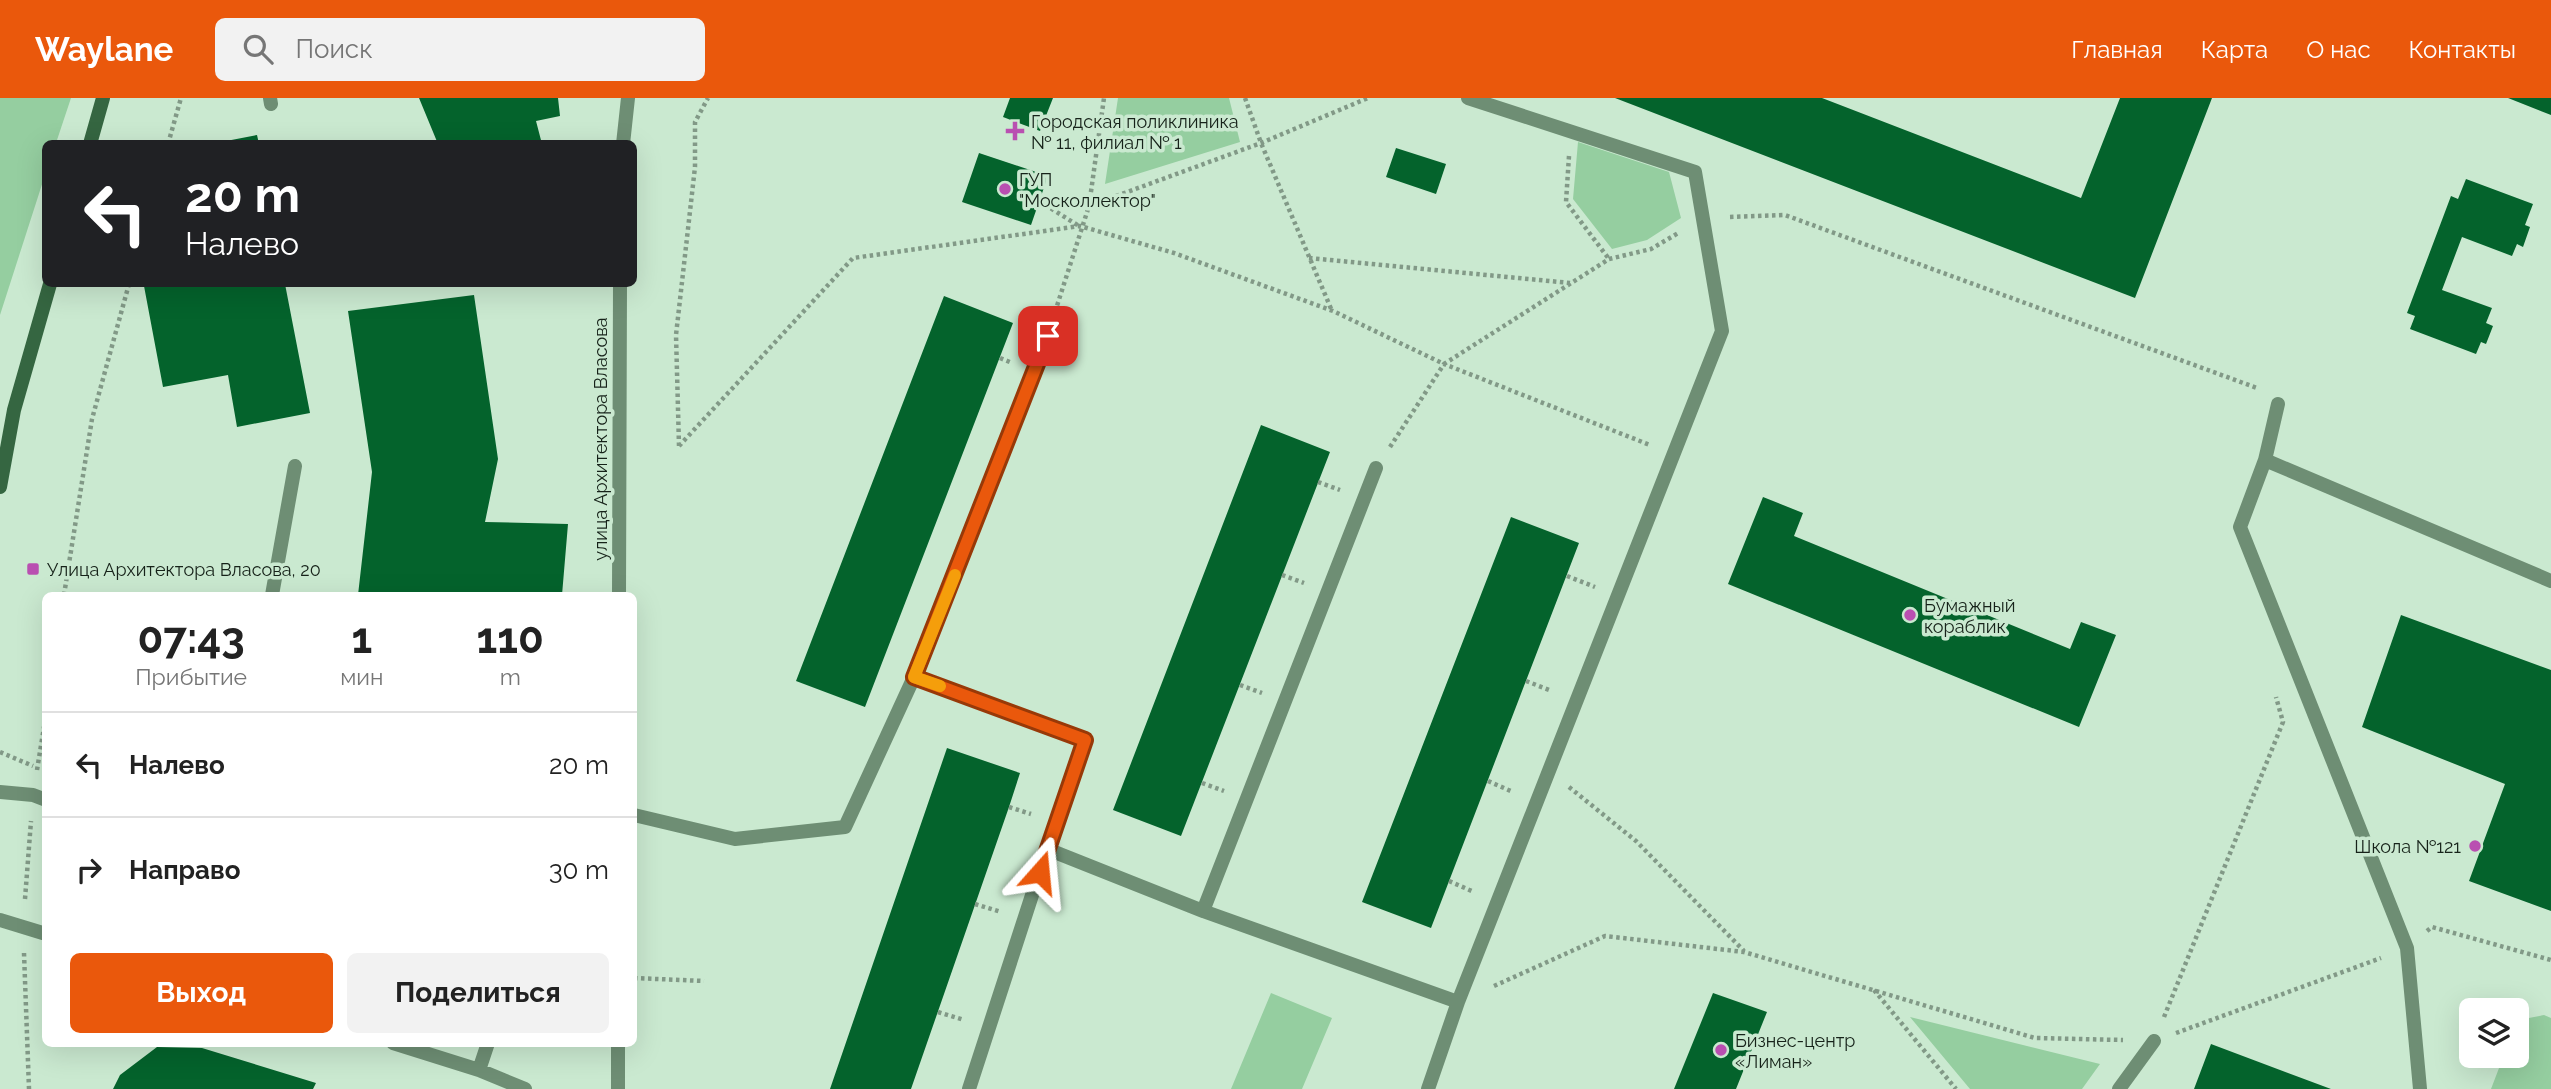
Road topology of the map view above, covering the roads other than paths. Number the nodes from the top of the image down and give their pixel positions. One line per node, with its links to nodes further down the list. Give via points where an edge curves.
1 (103, 98): 4 (street)
2 (628, 98): 5 (street)
3 (1468, 98): 25 (street, via 1695,172 1722,331)
4 (91, 140)
5 (623, 140)
6 (49, 287): 13 (street, via 14,410)
7 (620, 287): 16 (street, улица Архитектора Власова)
8 (1048, 336): 17 (street)
9 (2278, 404): 10 (street)
10 (2264, 460): 14 (street); 36 (street, via 2240,527 2407,948)
11 (295, 466): 15 (street)
12 (1376, 468): 22 (street)
13 (0, 487)
14 (2551, 581)
15 (273, 592)
16 (619, 592)
17 (914, 677): 20 (street, via 845,827 735,839); 21 (street, via 1085,740)
18 (0, 792): 19 (street)
19 (42, 798)
20 (637, 816)
21 (1047, 849): 22 (street); 33 (street)
22 (1203, 911): 25 (street)
23 (0, 920): 24 (street)
24 (42, 933)
25 (1458, 1002): 34 (street)
26 (2154, 1041): 35 (street)
27 (406, 1047): 30 (street)
28 (487, 1047): 30 (street)
29 (618, 1047): 32 (street)
30 (480, 1070): 31 (street)
31 (525, 1089)
32 (618, 1089)
33 (969, 1089)
34 (1428, 1089)
35 (2119, 1089)
36 (2420, 1089)

